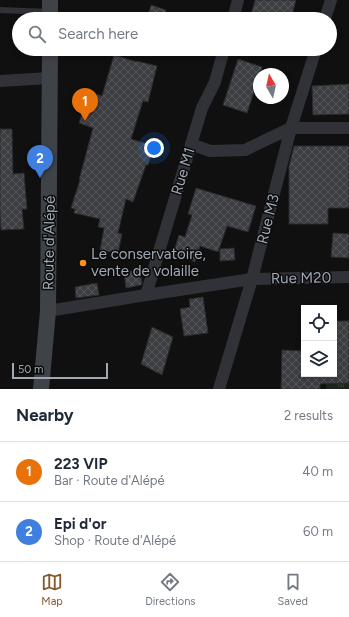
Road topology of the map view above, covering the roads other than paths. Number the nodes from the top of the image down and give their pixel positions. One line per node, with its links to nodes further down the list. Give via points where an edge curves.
1 (238, 0): 5 (street)
2 (331, 0): 6 (street)
3 (0, 10): 4 (lane)
4 (50, 10)
5 (235, 12)
6 (327, 12)
7 (50, 56): 10 (main road, Route d'Alépé)
8 (222, 56): 14 (street, Rue M1)
9 (314, 56): 12 (street, Rue M3)
10 (50, 78): 11 (street); 18 (main road, Route d'Alépé)
11 (0, 81)
12 (291, 128): 13 (street); 14 (street, via 245,150 210,150); 16 (street, Rue M3)
13 (349, 128)
14 (191, 144): 17 (street, Rue M1)
15 (349, 277): 16 (street, Rue M20)
16 (252, 280): 17 (street, Rue M20); 20 (street, Rue M3)
17 (146, 295): 18 (street, Rue M20)
18 (48, 311): 19 (main road, Route d'Alépé)
19 (41, 389)
20 (219, 389)

